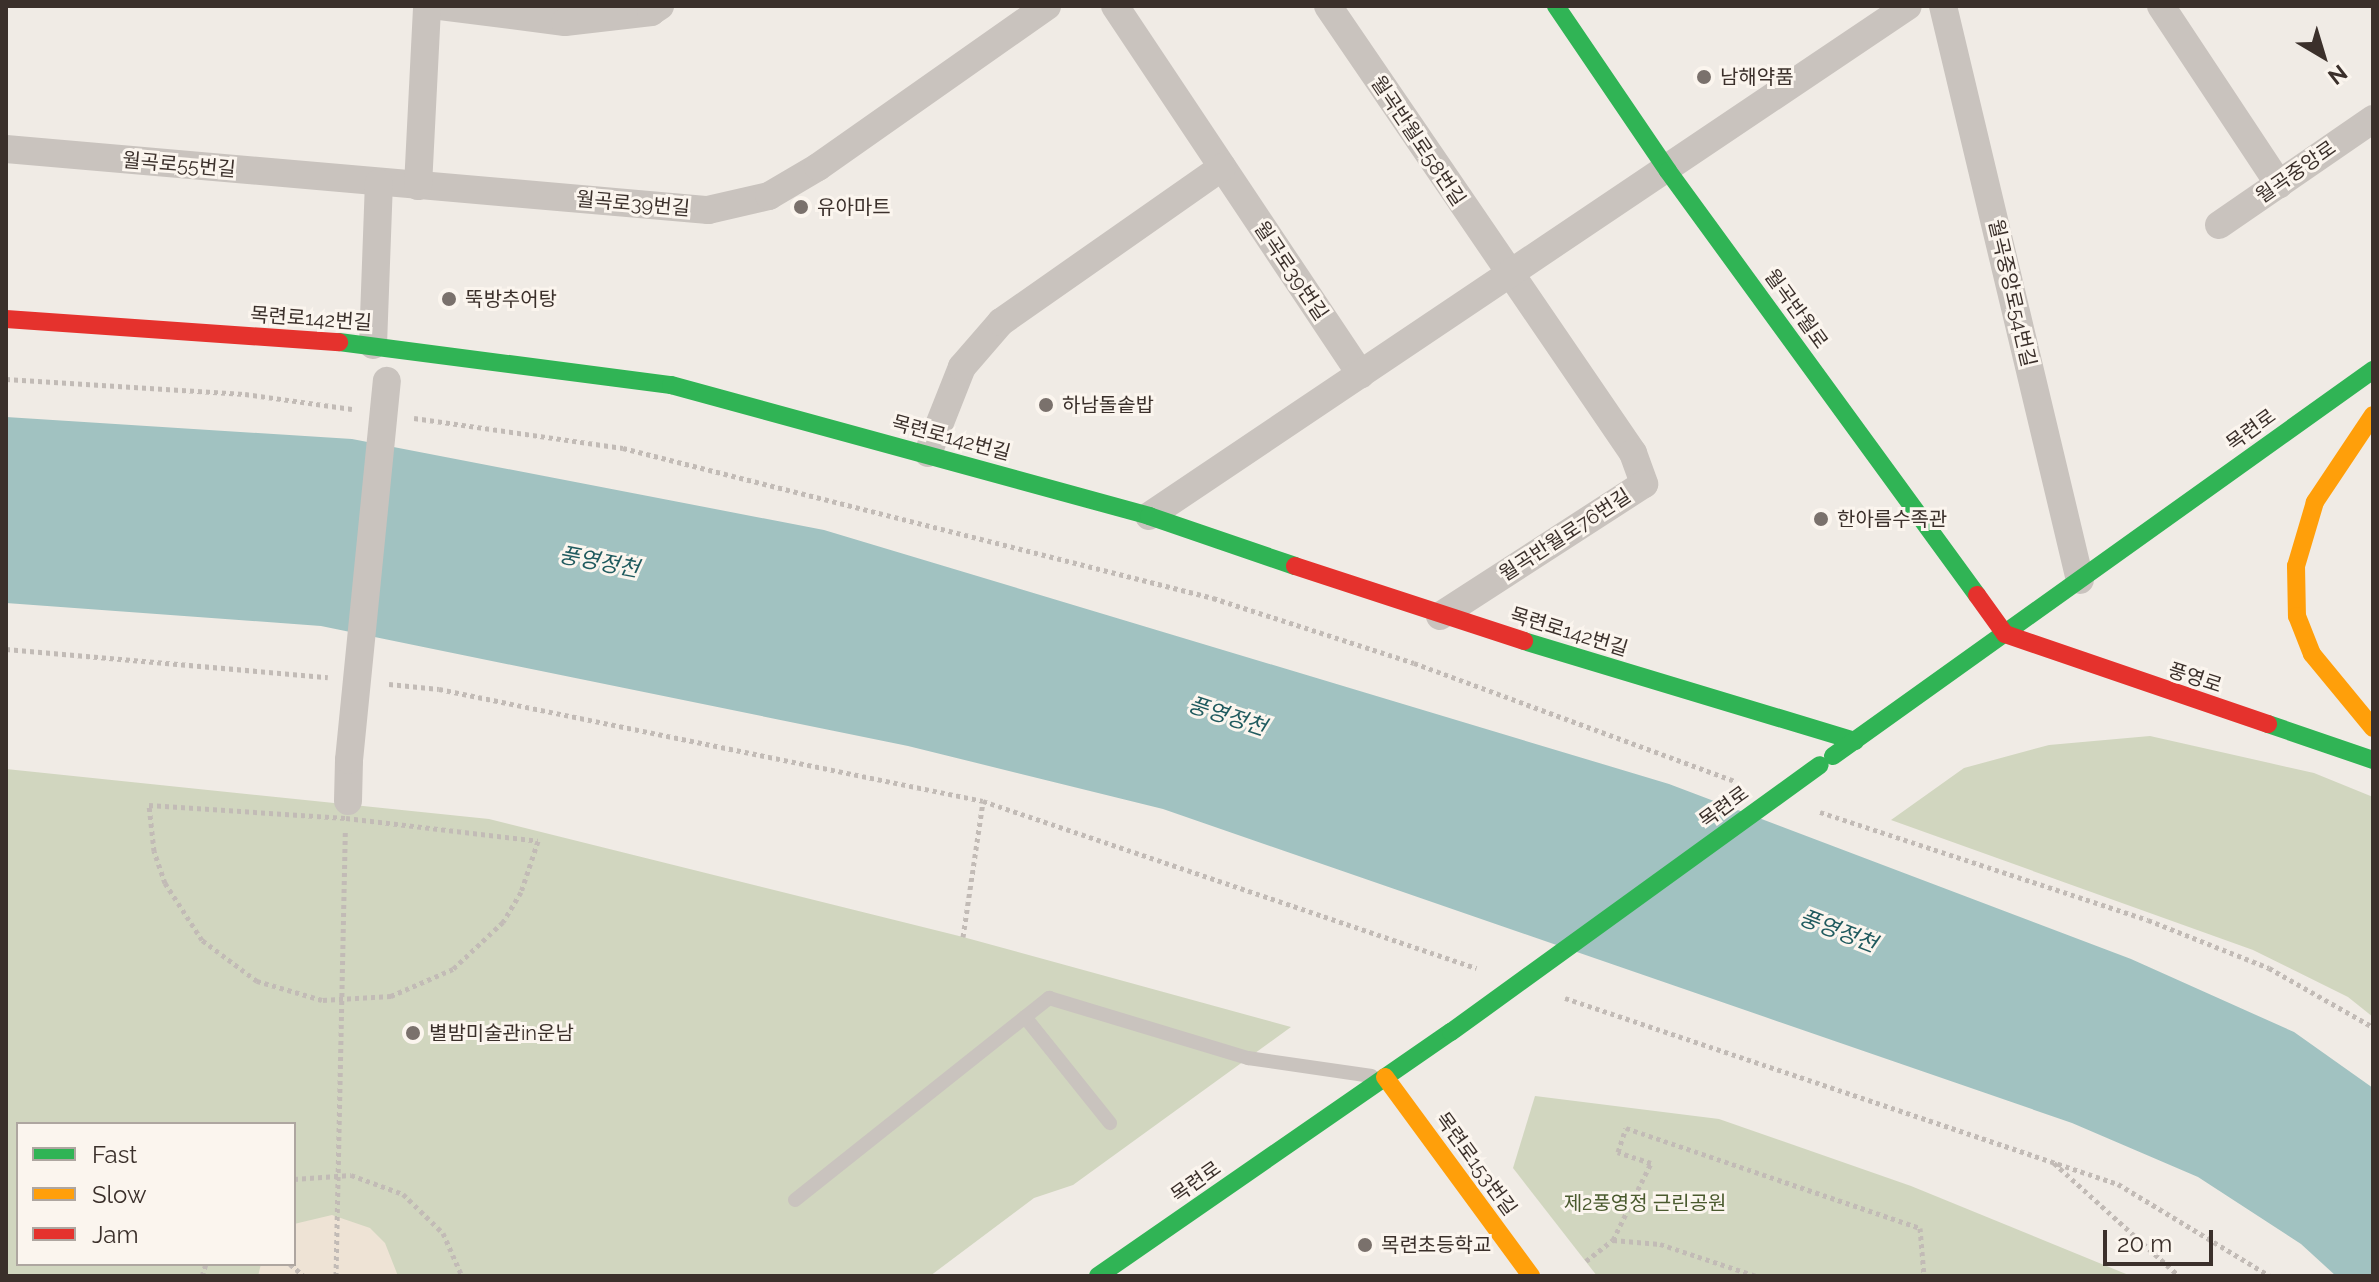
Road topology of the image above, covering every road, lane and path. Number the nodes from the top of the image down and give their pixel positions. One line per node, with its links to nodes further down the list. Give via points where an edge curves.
1 (427, 6): 17 (street)
2 (440, 6): 3 (street, via 565,22 651,12)
3 (660, 6)
4 (1047, 6): 17 (street, 월곡로39번길, via 769,196 708,210)
5 (1115, 6): 13 (street, 월곡로39번길)
6 (1328, 6): 19 (street, 월곡반월로58번길)
7 (1556, 6): 14 (street, 월곡반월로)
8 (1908, 6): 14 (street)
9 (1943, 6): 30 (street, 월곡중앙로54번길)
10 (2161, 6): 16 (street)
11 (2373, 119): 16 (street, 월곡중앙로)
12 (6, 149): 15 (street, 월곡로55번길)
13 (1222, 167): 23 (street, 월곡로39번길); 28 (street, via 1001,322 962,367)
14 (1668, 171): 19 (street); 32 (street, 월곡반월로)
15 (366, 182): 17 (street, 월곡로39번길); 21 (street)
16 (2279, 184): 18 (street, 월곡중앙로)
17 (418, 186)
18 (2219, 225)
19 (1509, 277): 23 (street); 31 (street, 월곡반월로76번길, via 1633,453 1644,484)
20 (6, 319): 21 (street, 목련로142번길)
21 (382, 346): 28 (street, 목련로142번길, via 671,385); 41 (street, bridge, via 387,381)
22 (2373, 370): 30 (street, 목련로)
23 (1361, 375): 29 (street)
24 (6, 379): 25 (path, via 245,394)
25 (355, 410)
26 (2373, 415): 36 (street, via 2315,502 2296,566 2297,616 2312,654)
27 (403, 417): 39 (path, via 623,448 1213,598 1414,663)
28 (928, 453): 29 (street, 목련로142번길)
29 (1149, 516): 31 (street, 목련로142번길)
30 (2080, 580): 32 (street, 목련로)
31 (1440, 616): 37 (street, 목련로142번길)
32 (2005, 634): 37 (street, 목련로); 38 (street, 풍영로)
33 (6, 649): 34 (path)
34 (344, 679)
35 (375, 682): 40 (path, via 439,689)
36 (2373, 728)
37 (1855, 741): 49 (street, 목련로, bridge)
38 (2373, 760)
39 (1740, 783)
40 (983, 801): 43 (path); 44 (path)
41 (347, 810): 46 (path); 46 (path, via 538,841 521,892 480,948 423,985 391,996); 46 (path, via 149,805 154,851 165,883 202,940 257,981)
42 (1814, 810): 48 (path, via 2148,920 2269,968)
43 (963, 937)
44 (1489, 973)
45 (1550, 993): 51 (path)
46 (338, 1001): 52 (path)
47 (1025, 1017): 49 (lane, via 1049,998 1248,1058); 50 (lane); 54 (lane)
48 (2373, 1027)
49 (1385, 1077): 59 (street, 목련로); 60 (street, 목련로153번길)
50 (1110, 1123)
51 (2050, 1160): 63 (path); 64 (path, via 2118,1184)
52 (338, 1175): 53 (path); 57 (path); 58 (path, via 378,1182 425,1211 443,1233)
53 (296, 1179)
54 (795, 1200)
55 (1613, 1240): 56 (path); 61 (path, via 1660,1244); 62 (path, via 1651,1163 1618,1152 1626,1128 1920,1228)
56 (1586, 1261)
57 (336, 1276)
58 (462, 1276)
59 (1098, 1276)
60 (1531, 1276)
61 (1756, 1276)
62 (1924, 1276)
63 (2179, 1276)
64 (2270, 1276)

